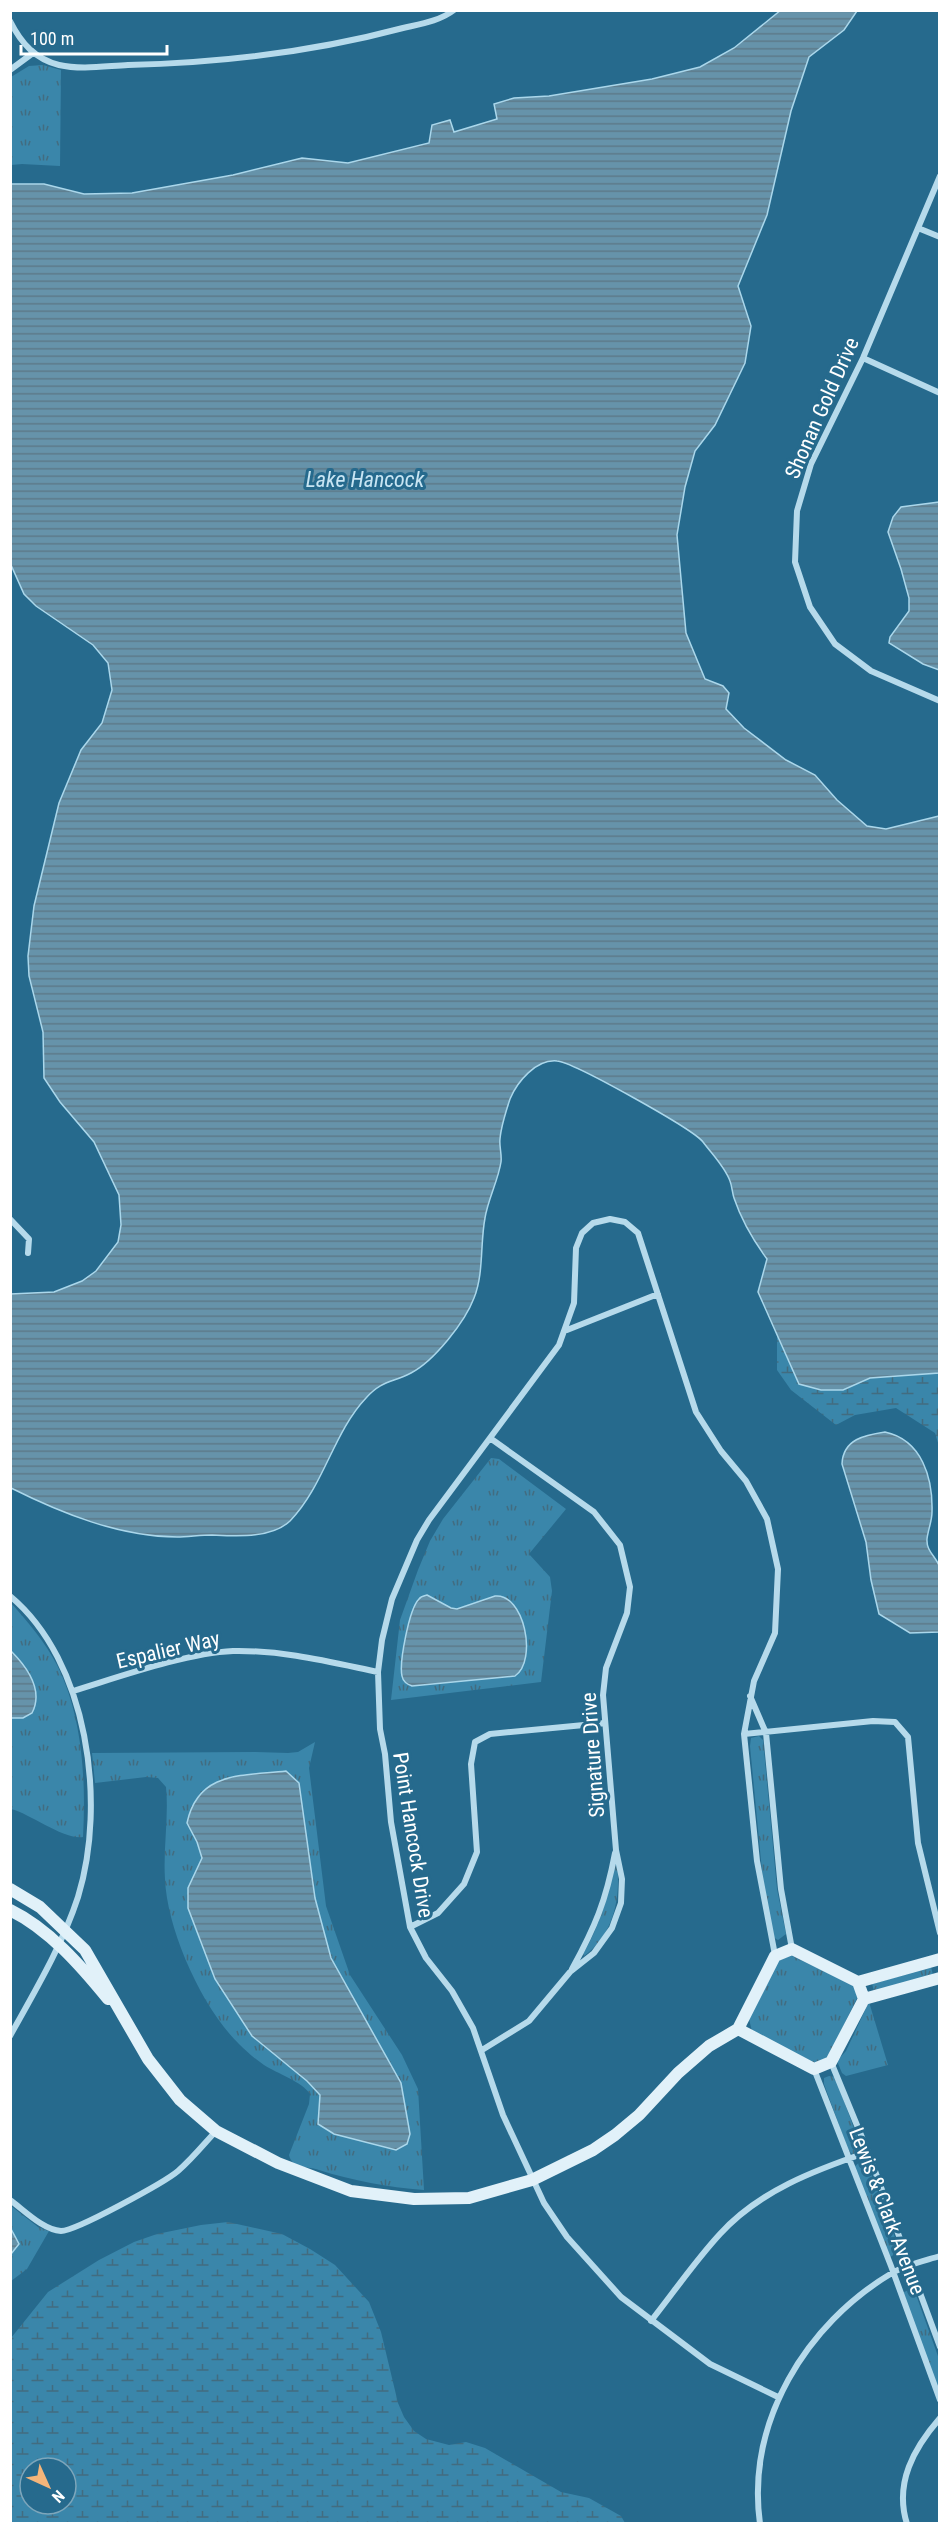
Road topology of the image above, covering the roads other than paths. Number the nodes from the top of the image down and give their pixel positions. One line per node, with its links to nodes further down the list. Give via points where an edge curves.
1 (454, 10): 3 (street, via 443,18 383,34 225,60 74,67 49,62)
2 (10, 21): 3 (street)
3 (33, 53): 4 (street)
4 (10, 70)
5 (939, 176): 6 (street, Shonan Gold Drive)
6 (918, 228): 7 (street); 8 (street, Shonan Gold Drive)
7 (939, 237)
8 (863, 358): 9 (street); 10 (street, Shonan Gold Drive, via 811,464 796,511 795,562 810,607 835,644 871,671)
9 (939, 393)
10 (939, 701)
11 (10, 1219): 12 (street, via 29,1239)
12 (28, 1253)
13 (658, 1294): 14 (street); 14 (street, Point Hancock Drive, via 638,1233 619,1220 602,1220 587,1228 578,1240 574,1303); 19 (street, Point Hancock Drive, via 696,1412 767,1519 778,1569 775,1633)
14 (567, 1330): 15 (street, Point Hancock Drive)
15 (490, 1438): 17 (street, Point Hancock Drive, via 429,1520 408,1559 390,1608); 20 (street, Signature Drive, via 594,1512 620,1545 630,1587 627,1613 606,1668)
16 (10, 1596): 18 (street, via 39,1625)
17 (378, 1672): 18 (street, Espalier Way, via 294,1654 232,1651 179,1660); 26 (street, Point Hancock Drive, via 391,1822)
18 (73, 1691): 27 (street, via 87,1758 90,1825 78,1895)
19 (750, 1696): 21 (street); 22 (street, Point Hancock Drive)
20 (605, 1722): 23 (street, Signature Drive); 26 (street, via 490,1734 475,1742 471,1764 477,1852 464,1884 438,1913)
21 (766, 1733): 22 (street); 28 (street, via 873,1721 895,1722 908,1737 918,1843); 30 (street, via 781,1889)
22 (744, 1734): 31 (street, Point Hancock Drive, via 757,1861)
23 (616, 1850): 33 (street, Signature Drive, via 608,1892 595,1927); 33 (street, Signature Drive, via 622,1879 621,1903 612,1928 594,1953)
24 (10, 1889): 27 (street, via 40,1907)
25 (10, 1910): 29 (street)
26 (410, 1926): 40 (street, Point Hancock Drive, via 426,1958 452,1991)
27 (65, 1929): 29 (street); 37 (street, via 85,1950)
28 (939, 1933)
29 (59, 1946): 37 (street); 39 (street)
30 (792, 1949): 31 (street); 35 (street)
31 (775, 1956): 38 (street)
32 (939, 1959): 35 (street)
33 (570, 1972): 40 (street, Signature Drive, via 529,2020)
34 (939, 1978): 36 (street)
35 (858, 1982): 36 (street)
36 (864, 1999): 41 (street)
37 (124, 2019): 43 (street, via 148,2059 180,2100)
38 (738, 2029): 42 (street); 46 (street, via 709,2046 615,2135)
39 (10, 2036)
40 (482, 2050): 46 (street, Point Hancock Drive, via 503,2115)
41 (831, 2062): 42 (street); 44 (street, Lewis & Clark Avenue)
42 (814, 2069): 45 (street, Lewis & Clark Avenue)
43 (216, 2131): 46 (street, via 278,2163 351,2191 387,2197 469,2198); 47 (street, via 178,2171 84,2224 54,2230)
44 (868, 2152): 45 (street); 49 (street, Lewis & Clark Avenue)
45 (849, 2158): 50 (street, Lewis & Clark Avenue); 51 (street, via 784,2185 756,2203 721,2233)
46 (532, 2180): 51 (street, Point Hancock Drive, via 567,2237 591,2266)
47 (10, 2200)
48 (939, 2256): 49 (street)
49 (909, 2266): 50 (street); 52 (street, Lewis & Clark Avenue)
50 (893, 2272): 53 (street, via 831,2322 799,2359); 54 (street, Lewis & Clark Avenue)
51 (651, 2321): 53 (street, Point Hancock Drive, via 710,2364)
52 (939, 2348)
53 (778, 2397): 56 (street, via 763,2449 756,2499)
54 (939, 2400)
55 (939, 2418): 57 (street, via 919,2441 910,2459 903,2512)
56 (759, 2523)
57 (907, 2523)

